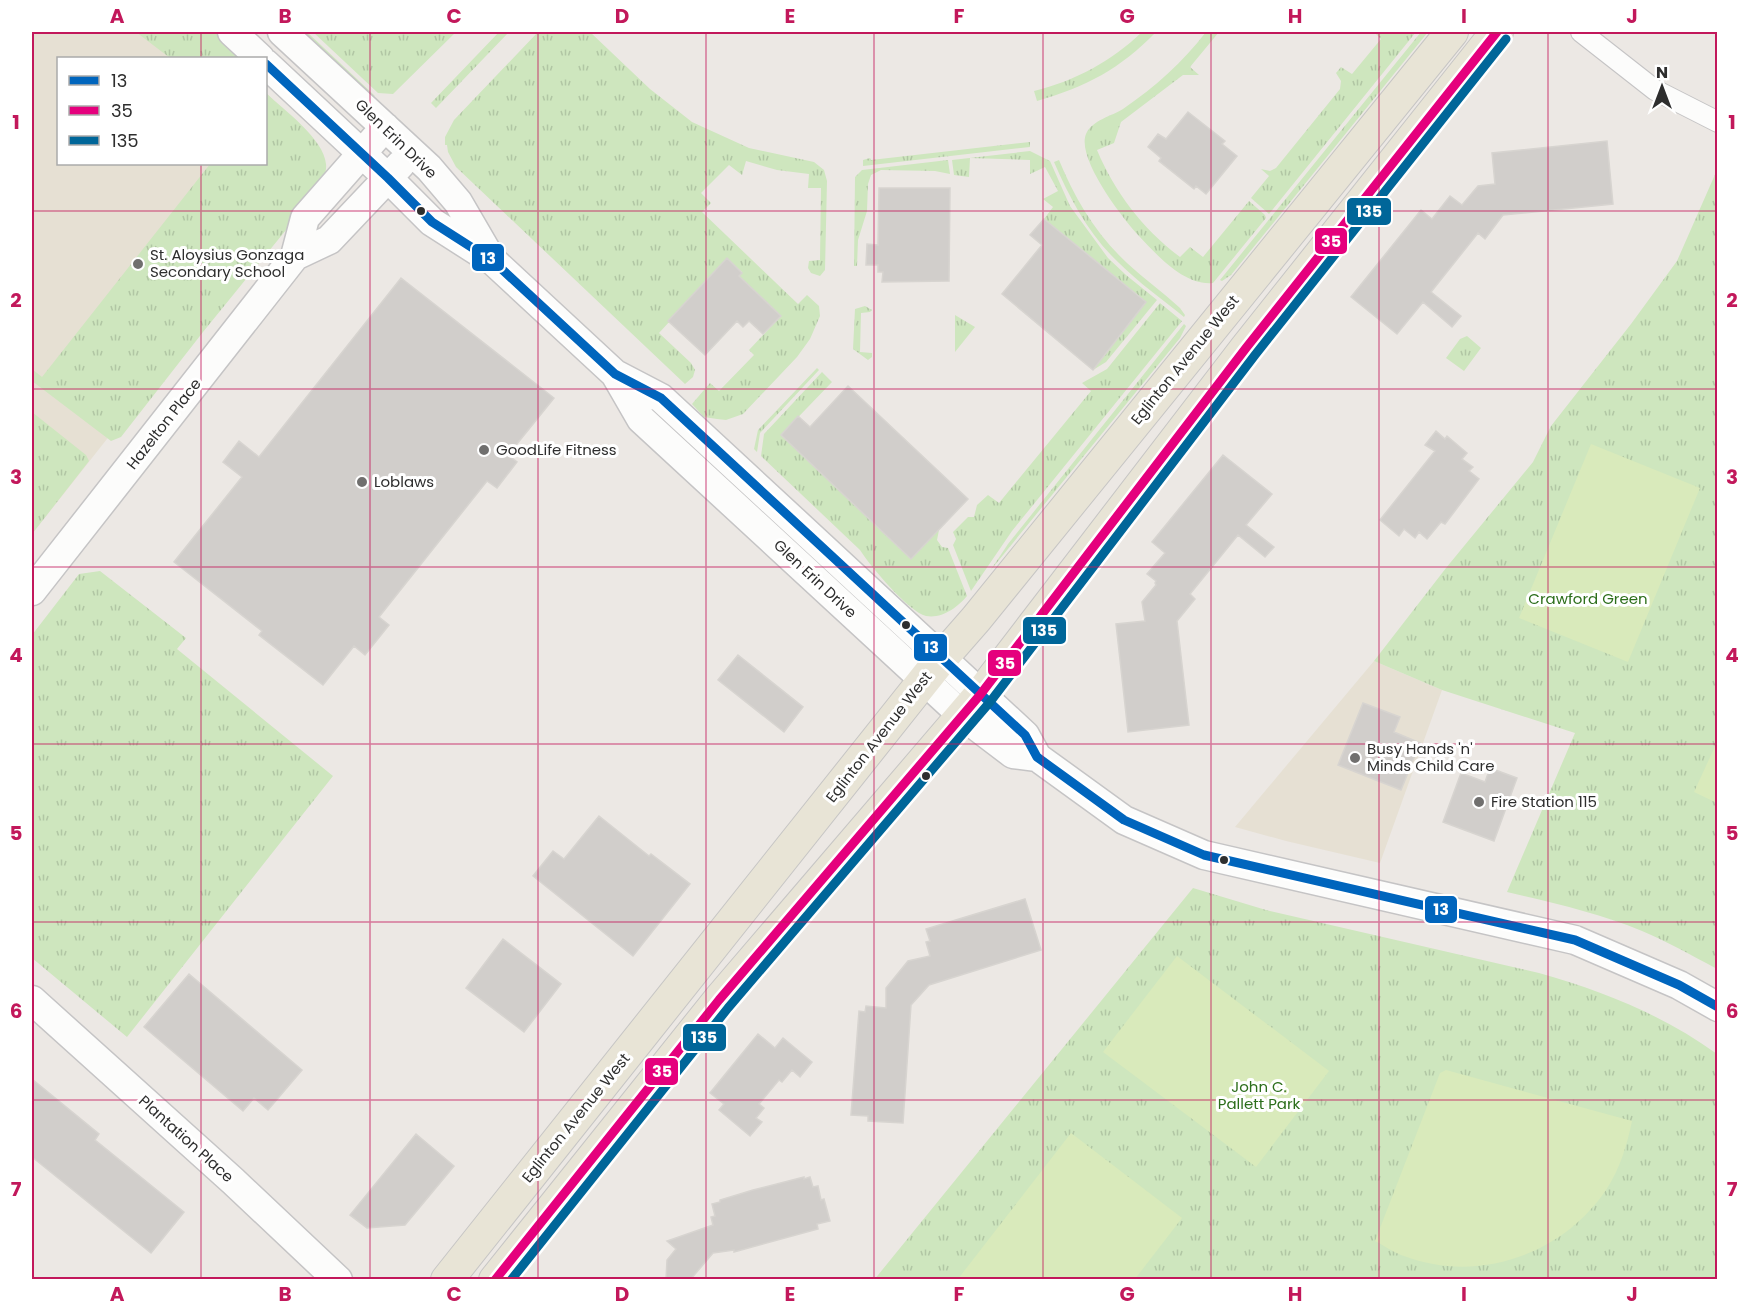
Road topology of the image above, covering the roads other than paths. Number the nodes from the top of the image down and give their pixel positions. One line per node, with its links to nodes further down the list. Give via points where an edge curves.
1 (232, 32): 6 (street)
2 (282, 32): 9 (street, Glen Erin Drive)
3 (1452, 32): 16 (main road, Eglinton Avenue West)
4 (1497, 32): 17 (main road, via 1253,339)
5 (1581, 32): 8 (street, via 1655,90)
6 (259, 57)
7 (267, 65): 10 (street, Glen Erin Drive)
8 (1718, 122)
9 (385, 127): 10 (street, Hazelton Place); 11 (street, Glen Erin Drive)
10 (362, 153): 12 (street, Glen Erin Drive); 13 (street, Hazelton Place, via 305,218)
11 (412, 153): 12 (street, Hazelton Place); 14 (street, Glen Erin Drive, via 458,202)
12 (388, 178): 13 (street, Hazelton Place, via 328,240); 14 (street, Glen Erin Drive, via 432,222)
13 (295, 255): 15 (street, Hazelton Place)
14 (493, 261): 16 (street, Glen Erin Drive, via 615,374 661,398)
15 (32, 591)
16 (932, 669): 17 (street, Glen Erin Drive); 21 (main road, Eglinton Avenue West)
17 (971, 705): 19 (street, Glen Erin Drive, via 1025,735 1037,757 1124,820 1204,855 1575,940 1679,985); 22 (main road, via 719,1000)
18 (32, 1000): 20 (street, Plantation Place)
19 (1718, 1007)
20 (338, 1280)
21 (447, 1280)
22 (495, 1280)

